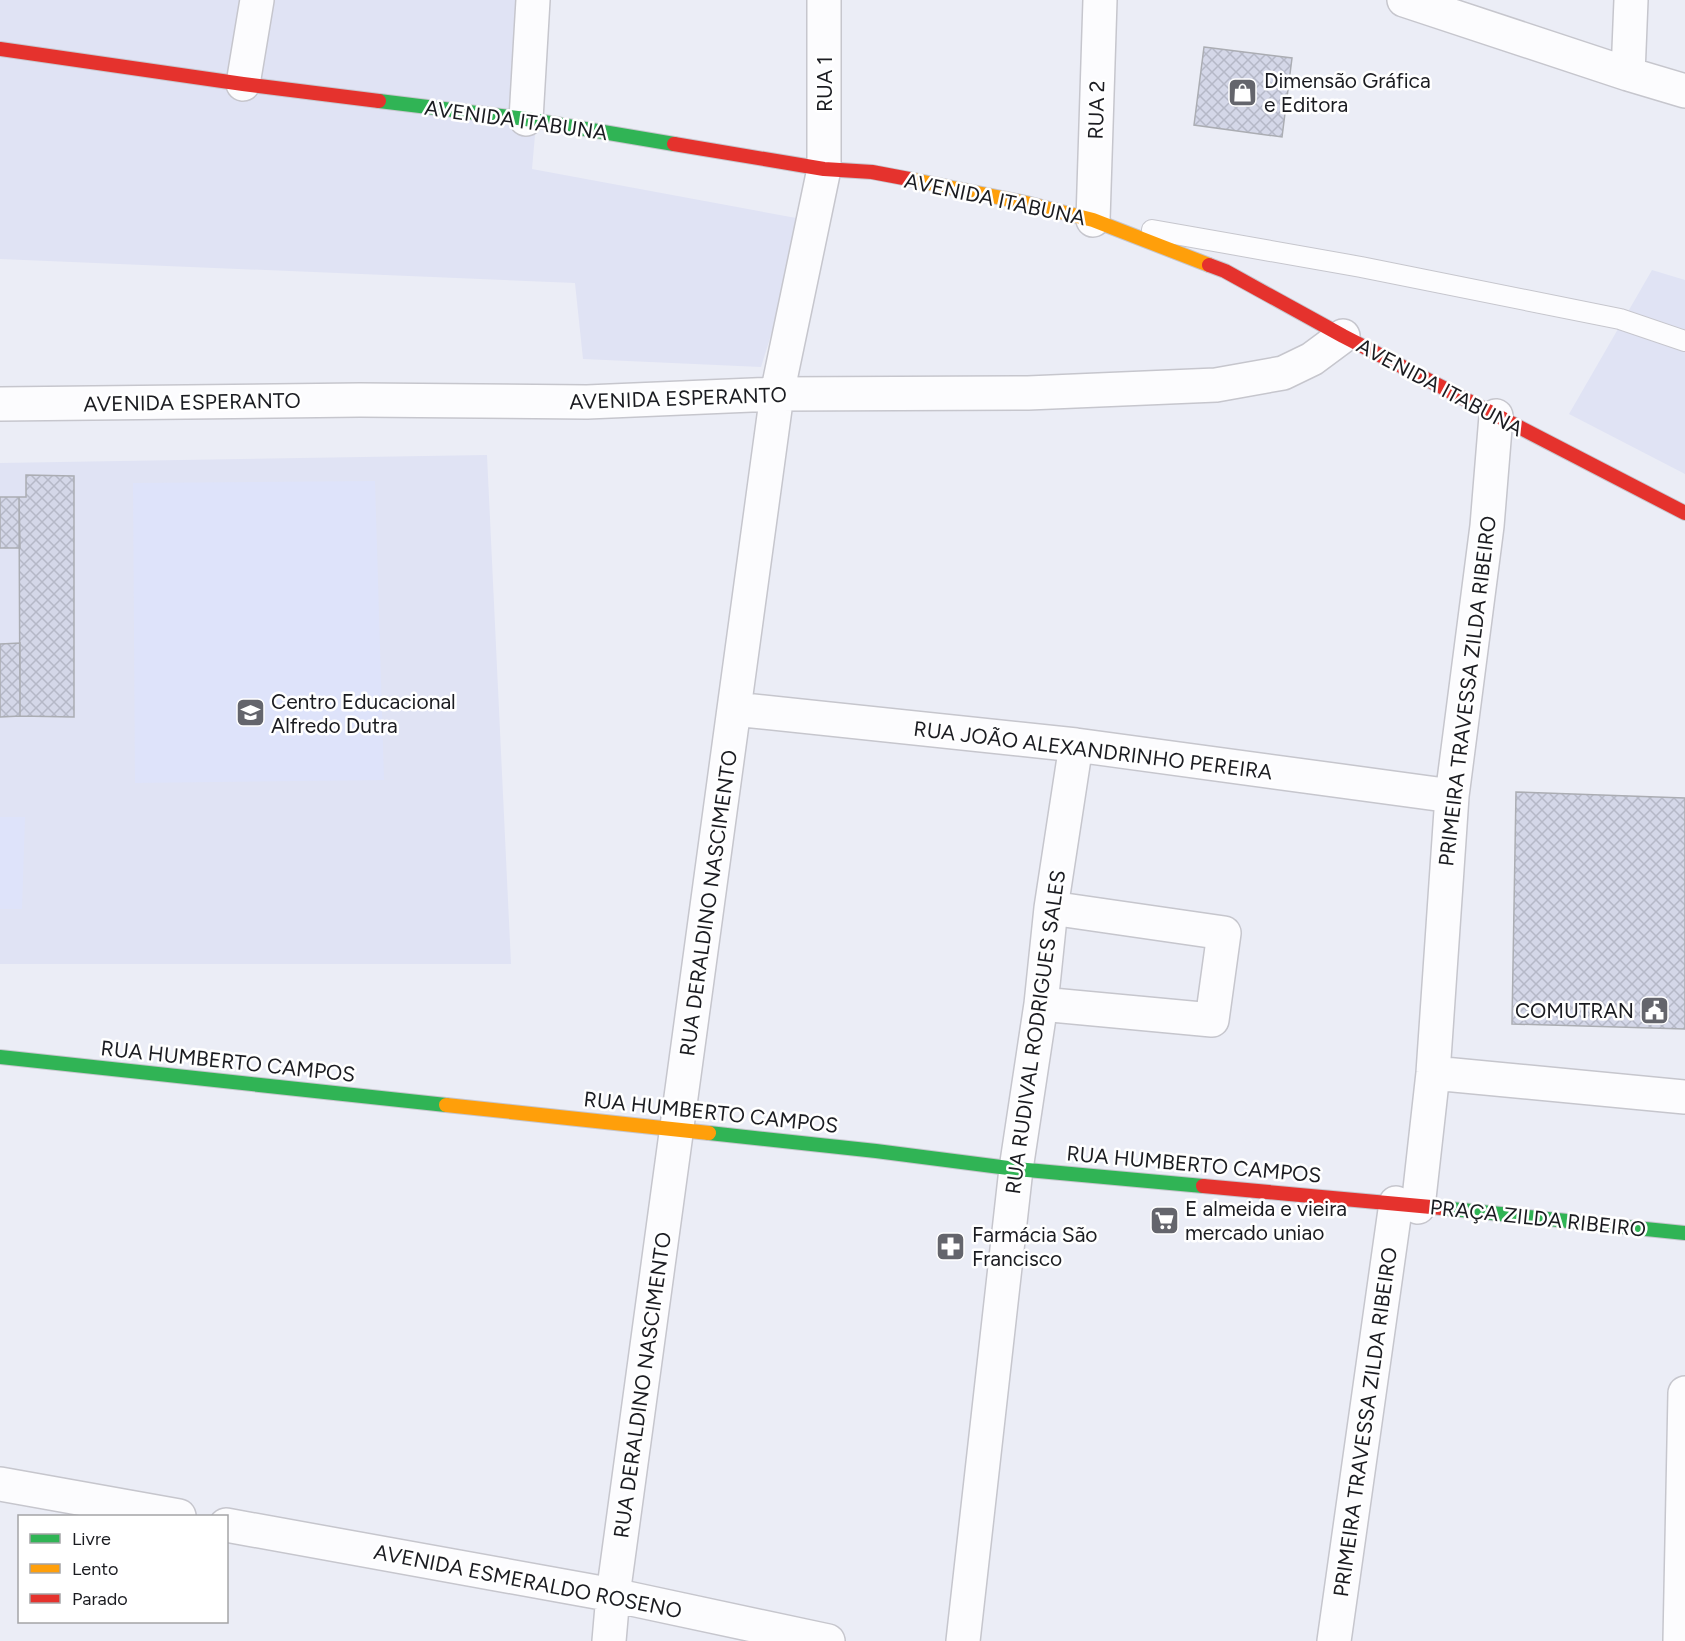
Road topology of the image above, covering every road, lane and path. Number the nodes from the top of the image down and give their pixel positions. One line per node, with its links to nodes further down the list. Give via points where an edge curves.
1 (257, 0): 9 (street)
2 (533, 0): 11 (street)
3 (824, 0): 12 (street, RUA 1)
4 (1100, 0): 13 (street, RUA 2)
5 (1404, 0): 8 (street)
6 (1631, 0): 8 (street)
7 (0, 49): 9 (main road, AVENIDA ITABUNA)
8 (1628, 74): 10 (street)
9 (243, 84): 11 (main road, AVENIDA ITABUNA)
10 (1685, 91)
11 (526, 119): 12 (main road, AVENIDA ITABUNA)
12 (824, 168): 13 (main road, AVENIDA ITABUNA, via 894,176 1026,202); 16 (street, RUA DERALDINO NASCIMENTO)
13 (1093, 220): 14 (main road, AVENIDA ITABUNA, via 1225,271); 15 (lane, via 1361,267 1620,319)
14 (1344, 336): 16 (street, AVENIDA ESPERANTO, via 1312,359 1283,373 1216,385 1028,393); 18 (main road, AVENIDA ITABUNA)
15 (1685, 342)
16 (777, 394): 17 (street, AVENIDA ESPERANTO, via 587,402); 20 (street, RUA DERALDINO NASCIMENTO)
17 (0, 404)
18 (1496, 416): 19 (main road, AVENIDA ITABUNA); 22 (street, PRIMEIRA TRAVESSA ZILDA RIBEIRO, via 1487,526)
19 (1685, 513)
20 (734, 709): 21 (street, RUA JOÃO ALEXANDRINHO PEREIRA); 28 (street, RUA DERALDINO NASCIMENTO)
21 (1076, 745): 22 (street, RUA JOÃO ALEXANDRINHO PEREIRA); 23 (street, RUA RUDIVAL RODRIGUES SALES)
22 (1452, 796): 26 (street, PRIMEIRA TRAVESSA ZILDA RIBEIRO)
23 (1051, 908): 24 (street, RUA RUDIVAL RODRIGUES SALES); 24 (street, via 1224,933 1212,1020)
24 (1041, 1004): 29 (street, RUA RUDIVAL RODRIGUES SALES)
25 (0, 1057): 28 (main road, RUA HUMBERTO CAMPOS)
26 (1433, 1073): 27 (street); 30 (street, PRAÇA ZILDA RIBEIRO)
27 (1685, 1097)
28 (677, 1130): 29 (main road, RUA HUMBERTO CAMPOS); 36 (street, RUA DERALDINO NASCIMENTO)
29 (1016, 1169): 30 (main road, RUA HUMBERTO CAMPOS); 39 (street, RUA RUDIVAL RODRIGUES SALES)
30 (1407, 1205): 31 (main road, PRAÇA ZILDA RIBEIRO); 40 (street, PRIMEIRA TRAVESSA ZILDA RIBEIRO)
31 (1685, 1233)
32 (1685, 1393): 41 (street)
33 (0, 1484): 34 (street)
34 (173, 1515)
35 (228, 1525): 36 (street, AVENIDA ESMERALDO ROSENO)
36 (614, 1595): 37 (street, RUA DERALDINO NASCIMENTO); 38 (street, AVENIDA ESMERALDO ROSENO)
37 (609, 1641)
38 (828, 1641)
39 (963, 1641)
40 (1334, 1641)
41 (1680, 1641)

